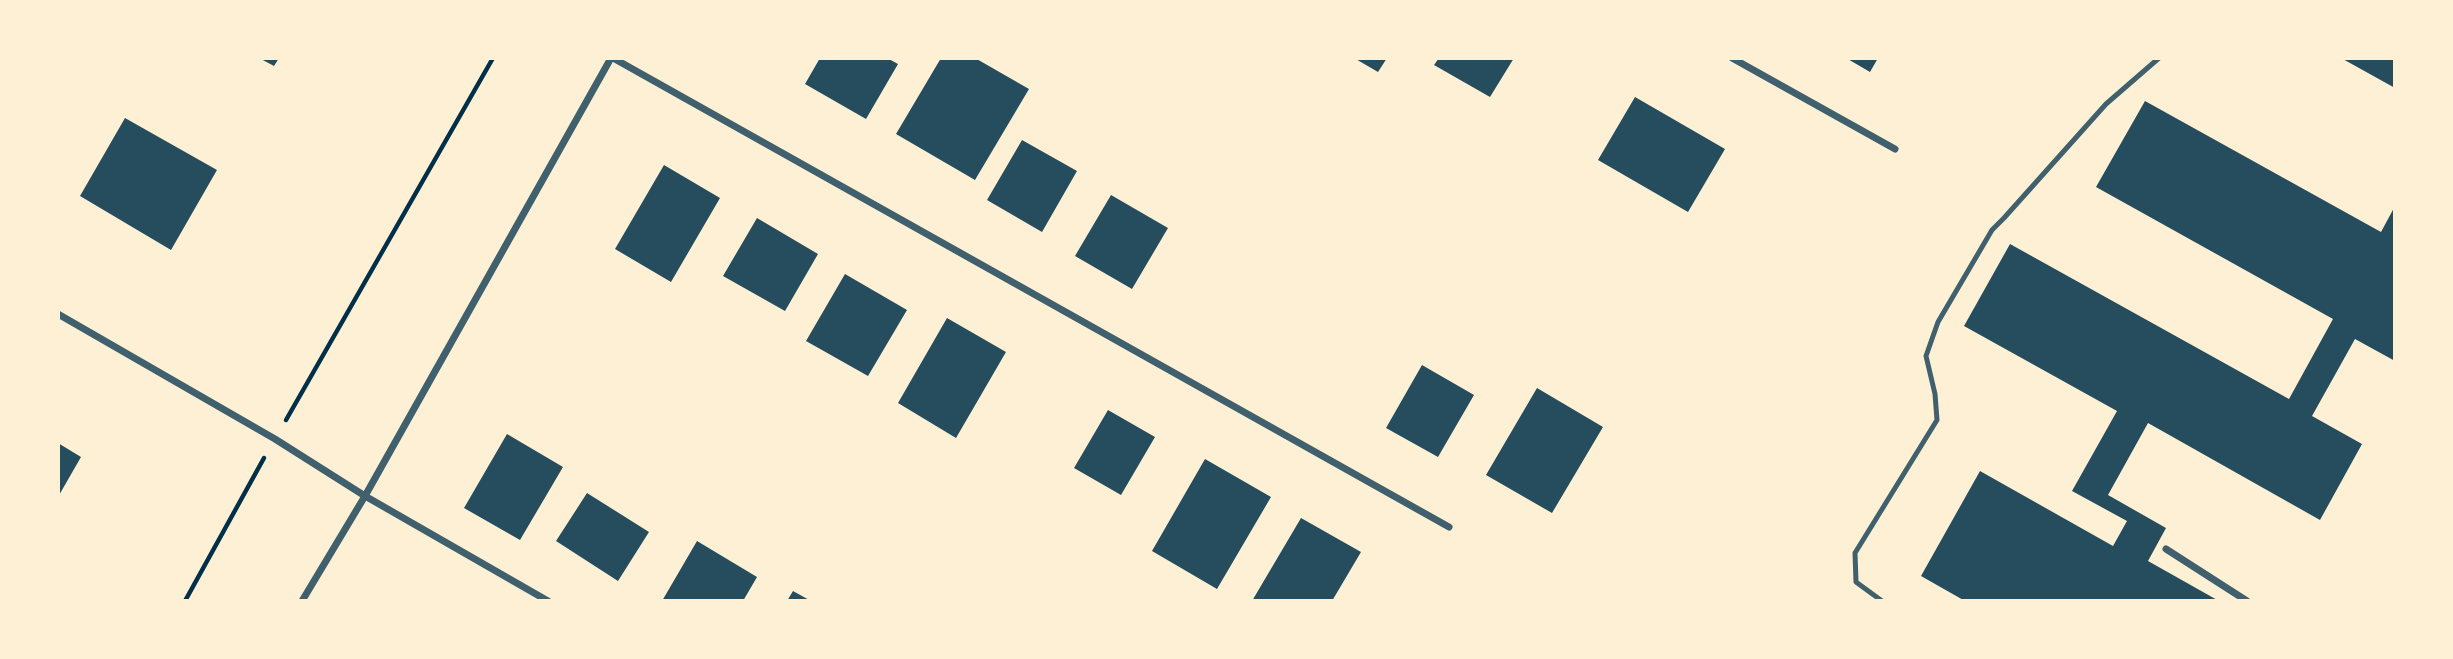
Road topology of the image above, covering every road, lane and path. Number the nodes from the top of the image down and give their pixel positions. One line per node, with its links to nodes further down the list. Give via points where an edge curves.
1 (493, 58): 7 (path)
2 (612, 58): 8 (street); 9 (street)
3 (1732, 58): 5 (street)
4 (2159, 58): 14 (lane, via 2106,104 1992,230 1938,322 1926,356 1937,421 1855,553 1856,582)
5 (1895, 149)
6 (58, 314): 7 (street)
7 (275, 439): 8 (street); 11 (path)
8 (365, 496): 12 (street); 13 (street)
9 (1448, 527)
10 (2166, 549): 15 (street)
11 (185, 601)
12 (302, 601)
13 (548, 601)
14 (1882, 601)
15 (2247, 601)

